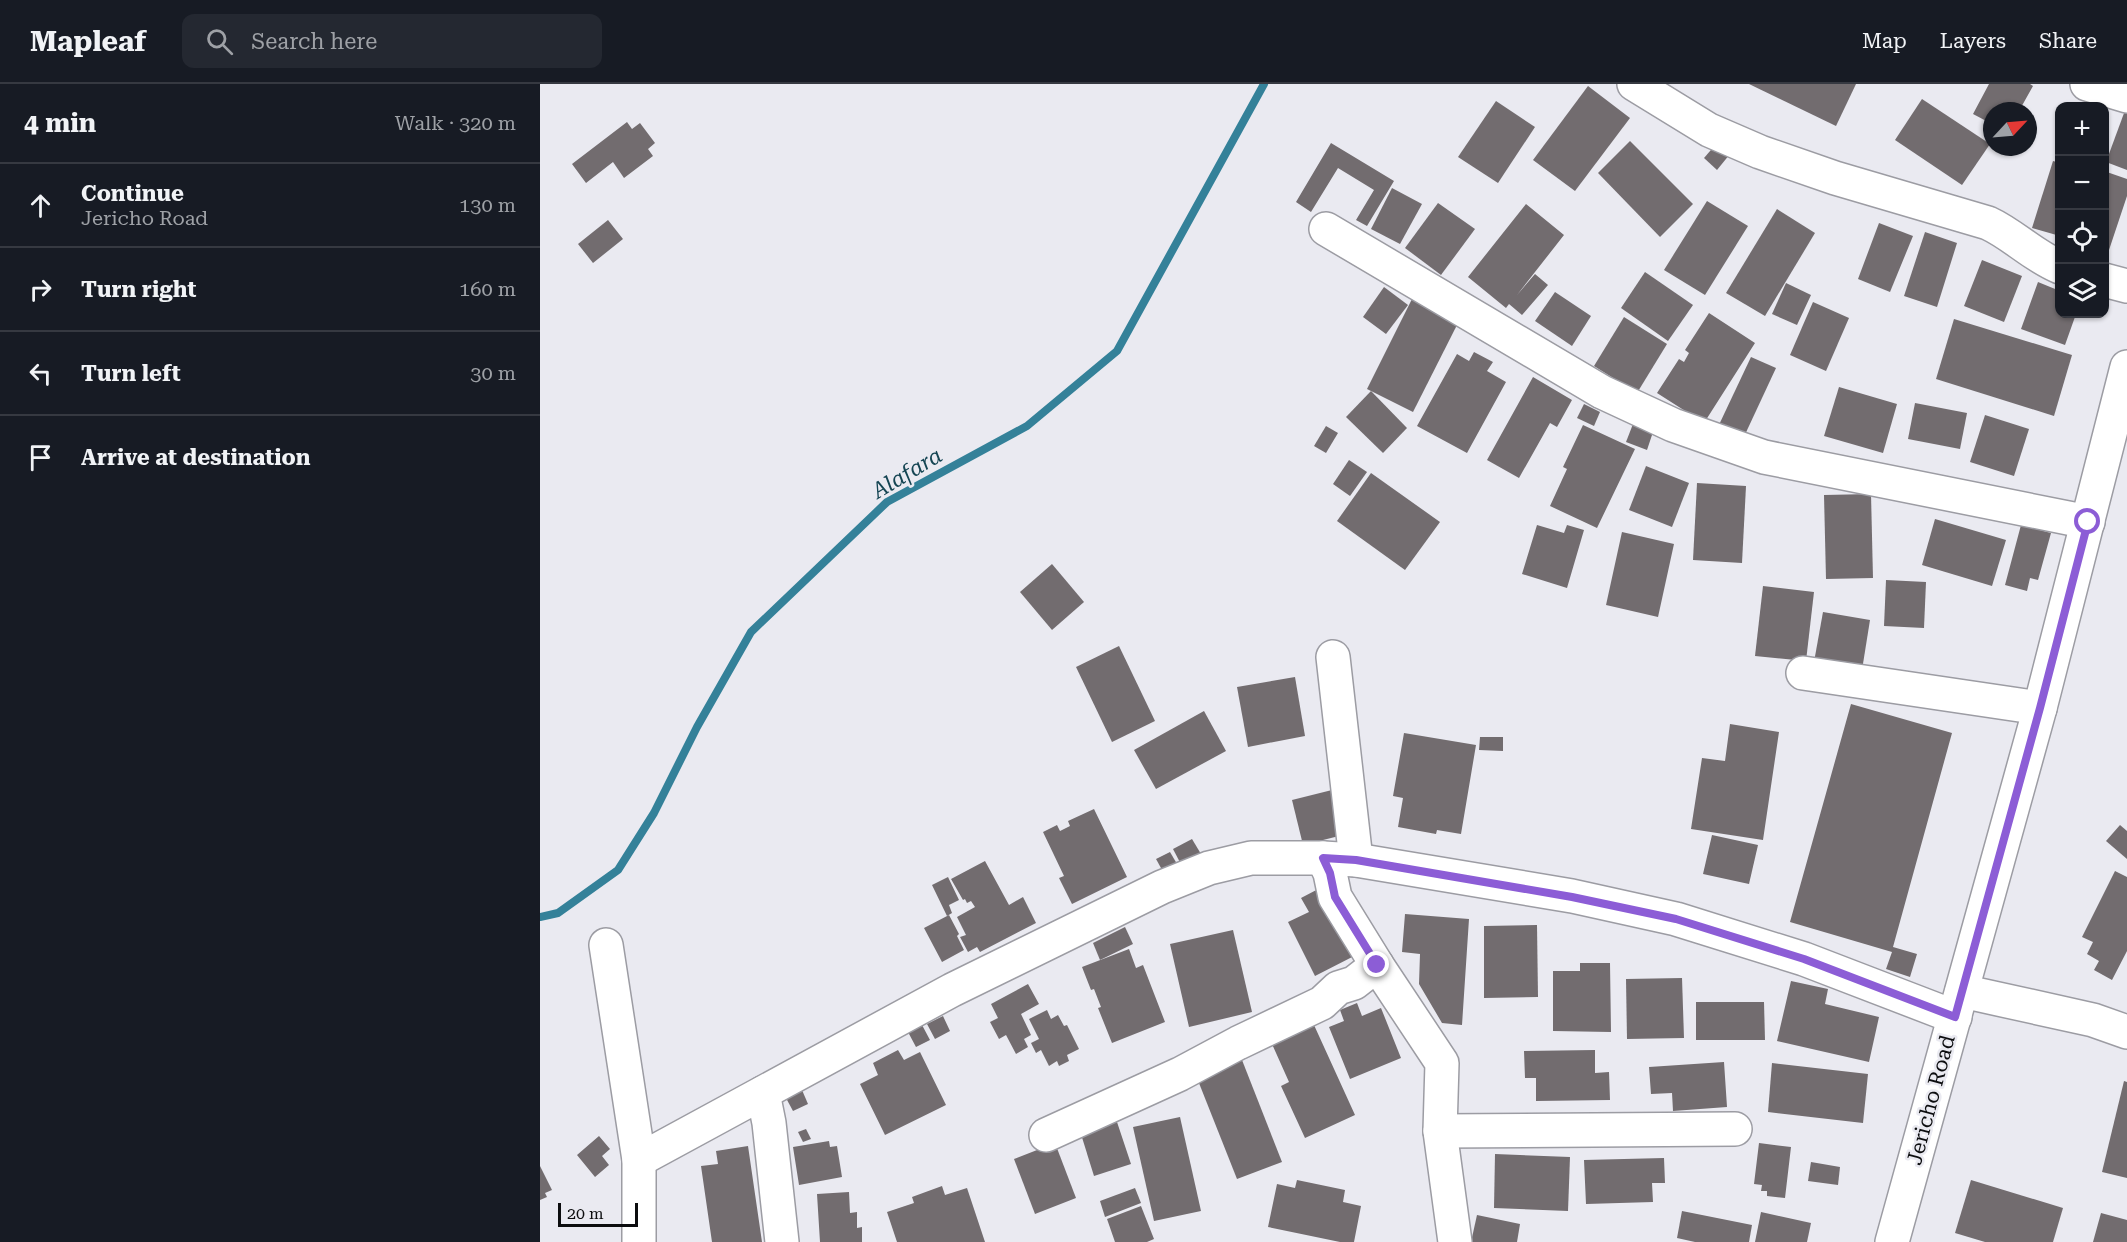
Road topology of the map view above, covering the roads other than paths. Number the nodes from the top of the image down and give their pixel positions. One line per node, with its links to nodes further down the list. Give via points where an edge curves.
1 (1634, 84): 5 (street, via 1709,130 1835,177 2004,230)
2 (2088, 84): 3 (street)
3 (2127, 96)
4 (1326, 228): 9 (street, via 1602,392 1673,425 1764,458)
5 (2055, 265)
6 (2109, 281): 7 (street)
7 (2127, 286)
8 (2127, 367): 9 (street, Jericho Road)
9 (2088, 522): 12 (street, Jericho Road)
10 (1333, 657): 14 (street)
11 (1803, 673): 12 (street)
12 (2040, 708): 17 (street, Jericho Road)
13 (1323, 858): 14 (street); 16 (street, via 1335,897); 19 (street, via 1251,858 1209,868 1162,887 952,990)
14 (1356, 860): 17 (street, via 1676,919)
15 (606, 945): 23 (street)
16 (1377, 965): 21 (street, via 1442,1063); 22 (street, via 1354,983 1338,988 1322,1003)
17 (1958, 1004): 18 (street, via 2093,1020); 27 (street, Jericho Road)
18 (2127, 1032)
19 (764, 1093): 23 (street); 25 (street)
20 (1735, 1130): 21 (street)
21 (1440, 1131): 26 (street)
22 (1046, 1135)
23 (639, 1160): 24 (street)
24 (639, 1242)
25 (782, 1242)
26 (1455, 1242)
27 (1892, 1242)

